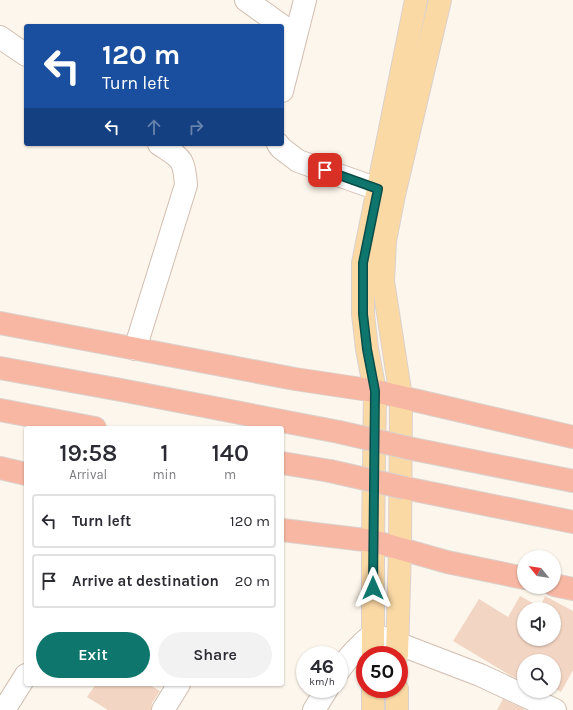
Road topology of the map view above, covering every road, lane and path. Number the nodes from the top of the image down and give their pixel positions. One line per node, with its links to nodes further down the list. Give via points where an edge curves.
1 (246, 0): 5 (street)
2 (305, 0): 7 (street)
3 (416, 0): 13 (main road)
4 (440, 0): 14 (main road, via 394,196)
5 (280, 24)
6 (284, 27): 7 (street)
7 (295, 35): 10 (street)
8 (0, 37): 9 (street)
9 (24, 53)
10 (284, 82)
11 (162, 146): 16 (street, via 178,156 183,163 186,185)
12 (280, 146): 13 (street, via 298,161)
13 (378, 189): 14 (main road)
14 (376, 239): 18 (main road, via 363,263 363,314); 19 (main road)
15 (0, 323): 16 (highway)
16 (135, 349): 18 (highway)
17 (0, 368): 26 (highway, bridge, via 339,432)
18 (375, 391): 19 (highway); 29 (main road)
19 (401, 397): 22 (highway); 30 (main road)
20 (0, 410): 21 (highway)
21 (84, 426)
22 (573, 437)
23 (284, 462): 27 (highway, bridge)
24 (0, 468): 25 (highway)
25 (24, 474)
26 (573, 482)
27 (573, 522)
28 (284, 530): 29 (highway)
29 (373, 542): 30 (highway); 34 (main road)
30 (400, 549): 31 (highway); 35 (main road)
31 (517, 577)
32 (561, 586): 33 (highway)
33 (573, 589)
34 (373, 645): 37 (street)
35 (397, 646)
36 (408, 652): 48 (street, via 480,675)
37 (348, 658)
38 (24, 678): 43 (street)
39 (178, 686): 44 (street)
40 (321, 698): 45 (street)
41 (373, 698): 46 (main road)
42 (397, 698): 47 (main road)
43 (4, 710)
44 (163, 710)
45 (314, 710)
46 (372, 710)
47 (397, 710)
48 (555, 710)

